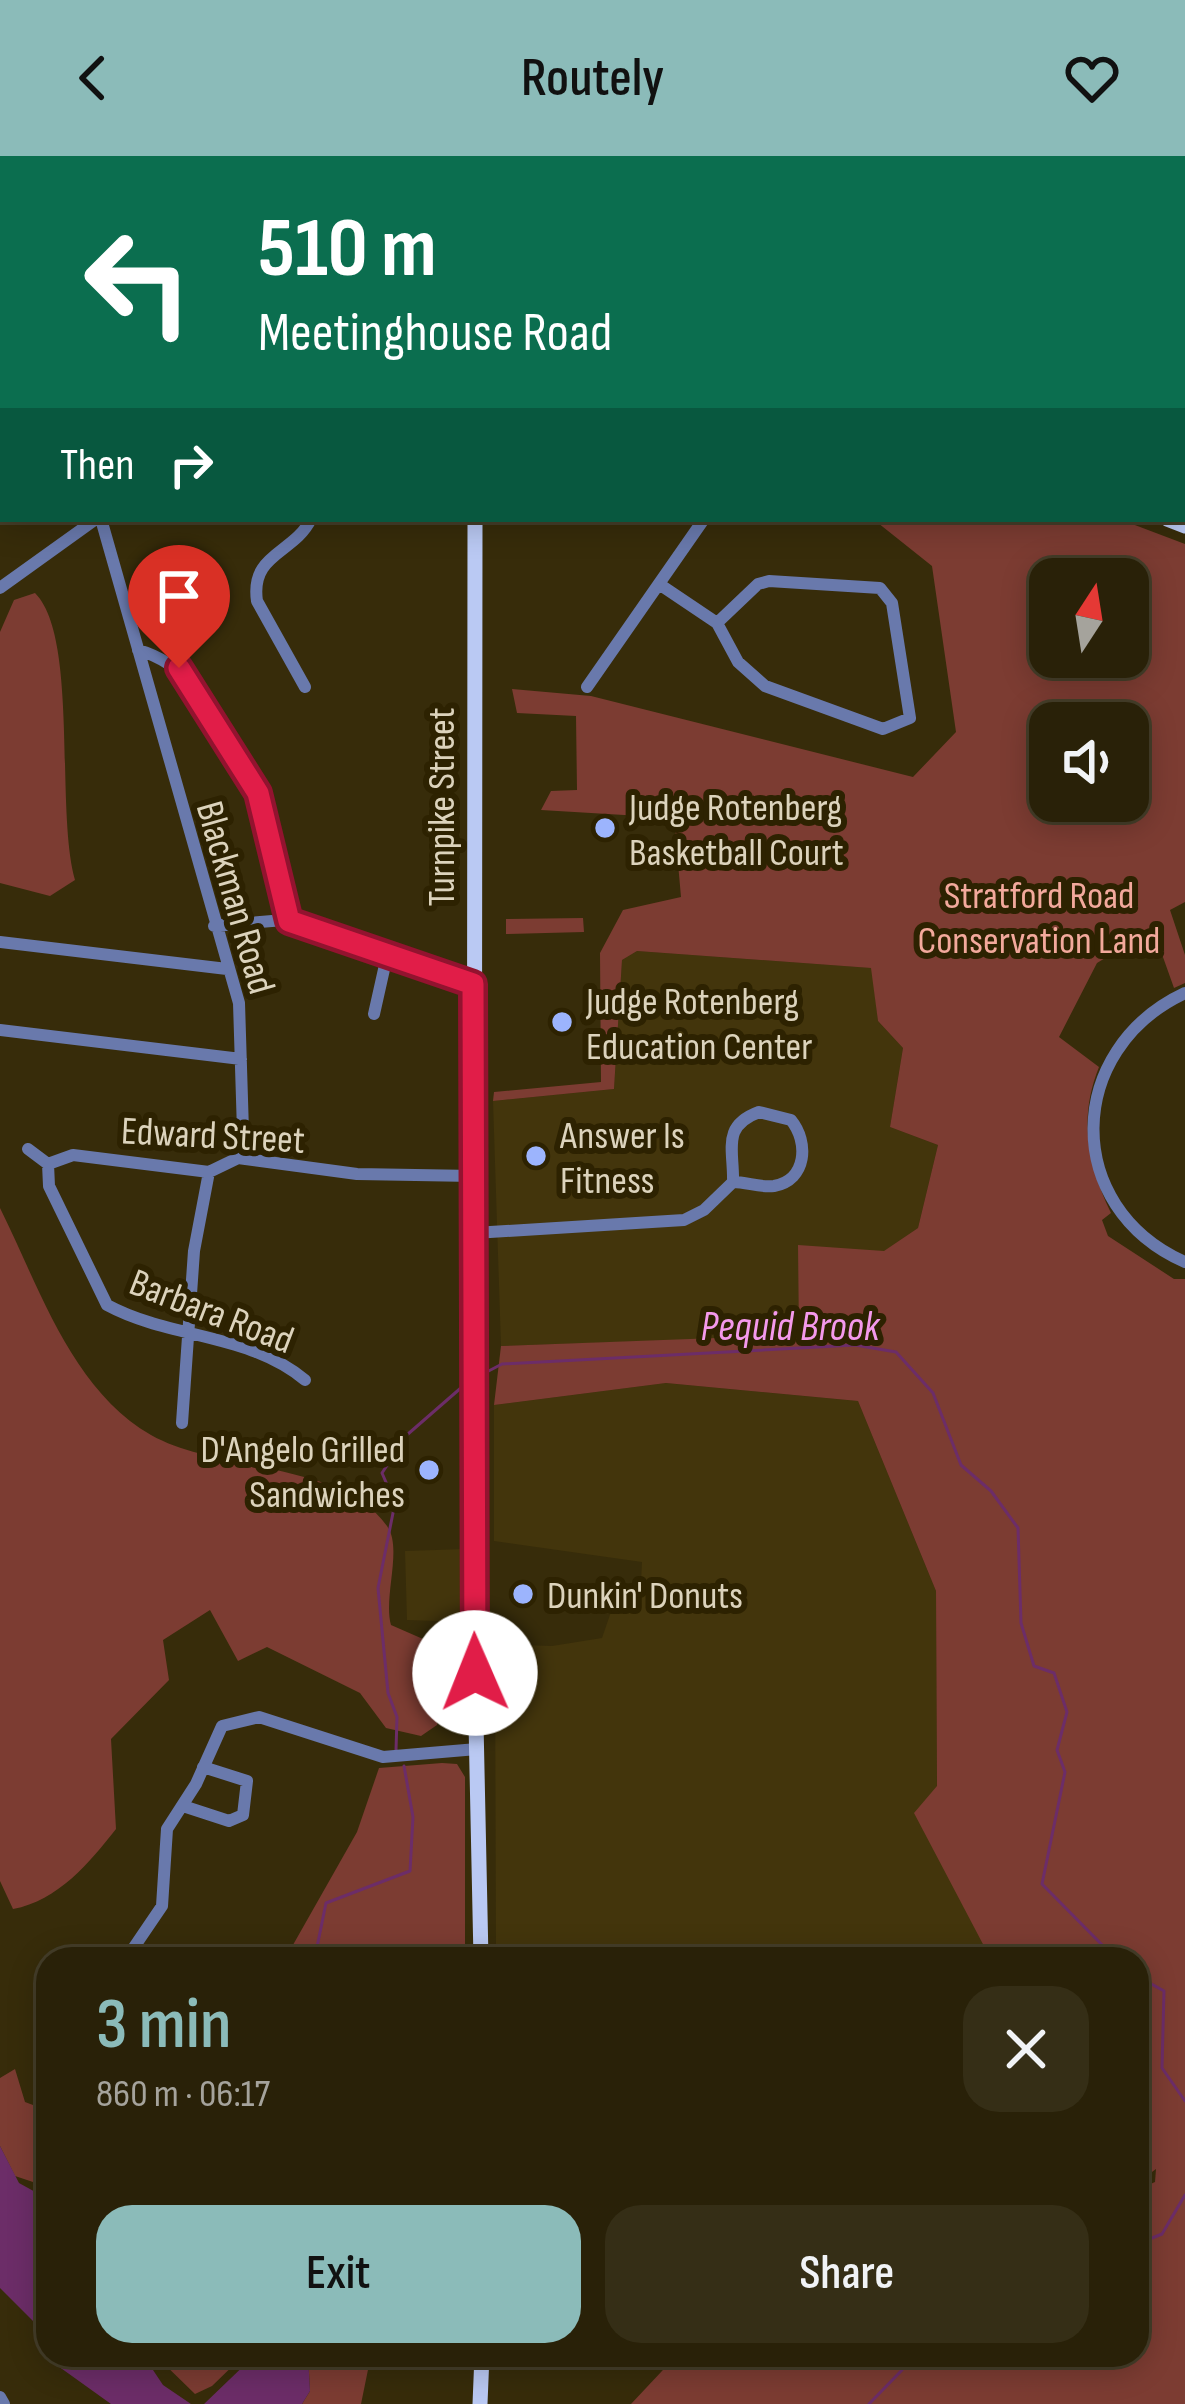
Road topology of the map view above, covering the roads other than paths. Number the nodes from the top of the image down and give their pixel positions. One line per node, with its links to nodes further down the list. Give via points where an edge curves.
1 (95, 522): 7 (street)
2 (100, 522): 9 (street, Blackman Road)
3 (310, 522): 11 (street, via 262,565 255,585)
4 (475, 522): 17 (main road, Turnpike Street)
5 (702, 522): 6 (street)
6 (659, 584): 8 (street); 10 (street)
7 (0, 588)
8 (717, 623): 8 (street, via 769,581 880,588 892,603 910,718 883,729 765,686 738,662)
9 (138, 650): 12 (street, via 189,678 240,758 258,793); 13 (street, Blackman Road)
10 (587, 687)
11 (305, 688)
12 (289, 921): 13 (street); 15 (street)
13 (214, 926): 16 (street, Blackman Road)
14 (0, 942): 16 (street)
15 (387, 956): 17 (street); 19 (street)
16 (227, 969): 21 (street, Blackman Road, via 239,1003)
17 (473, 984): 26 (main road, Turnpike Street)
18 (1185, 993): 29 (street, via 1159,1005 1119,1044 1098,1088 1094,1133 1113,1201 1144,1237)
19 (374, 1014)
20 (0, 1030): 21 (street)
21 (241, 1058): 23 (street, Blackman Road)
22 (28, 1149): 24 (street)
23 (238, 1158): 25 (street, Edward Street); 26 (street, Edward Street, via 357,1174)
24 (49, 1164): 25 (street, Edward Street, via 73,1155); 30 (street, Barbara Road, via 49,1186 107,1305)
25 (208, 1172): 30 (street)
26 (474, 1176): 28 (main road, Turnpike Street)
27 (733, 1182): 27 (street, via 772,1186 797,1172 804,1145 791,1120 760,1112 736,1126 729,1144); 28 (street, via 704,1210 676,1222)
28 (474, 1233): 33 (main road, Turnpike Street)
29 (1185, 1262)
30 (188, 1332): 31 (street, Barbara Road, via 263,1354); 32 (street)
31 (305, 1380)
32 (182, 1423)
33 (477, 1749): 34 (street, via 383,1757 248,1716 222,1726); 37 (main road, Turnpike Street)
34 (203, 1767): 35 (street); 35 (street, via 247,1781 243,1815 229,1821)
35 (183, 1806): 36 (street, via 167,1829 162,1906)
36 (134, 1947)
37 (481, 1947)
38 (482, 2367): 39 (main road)
39 (480, 2404)

